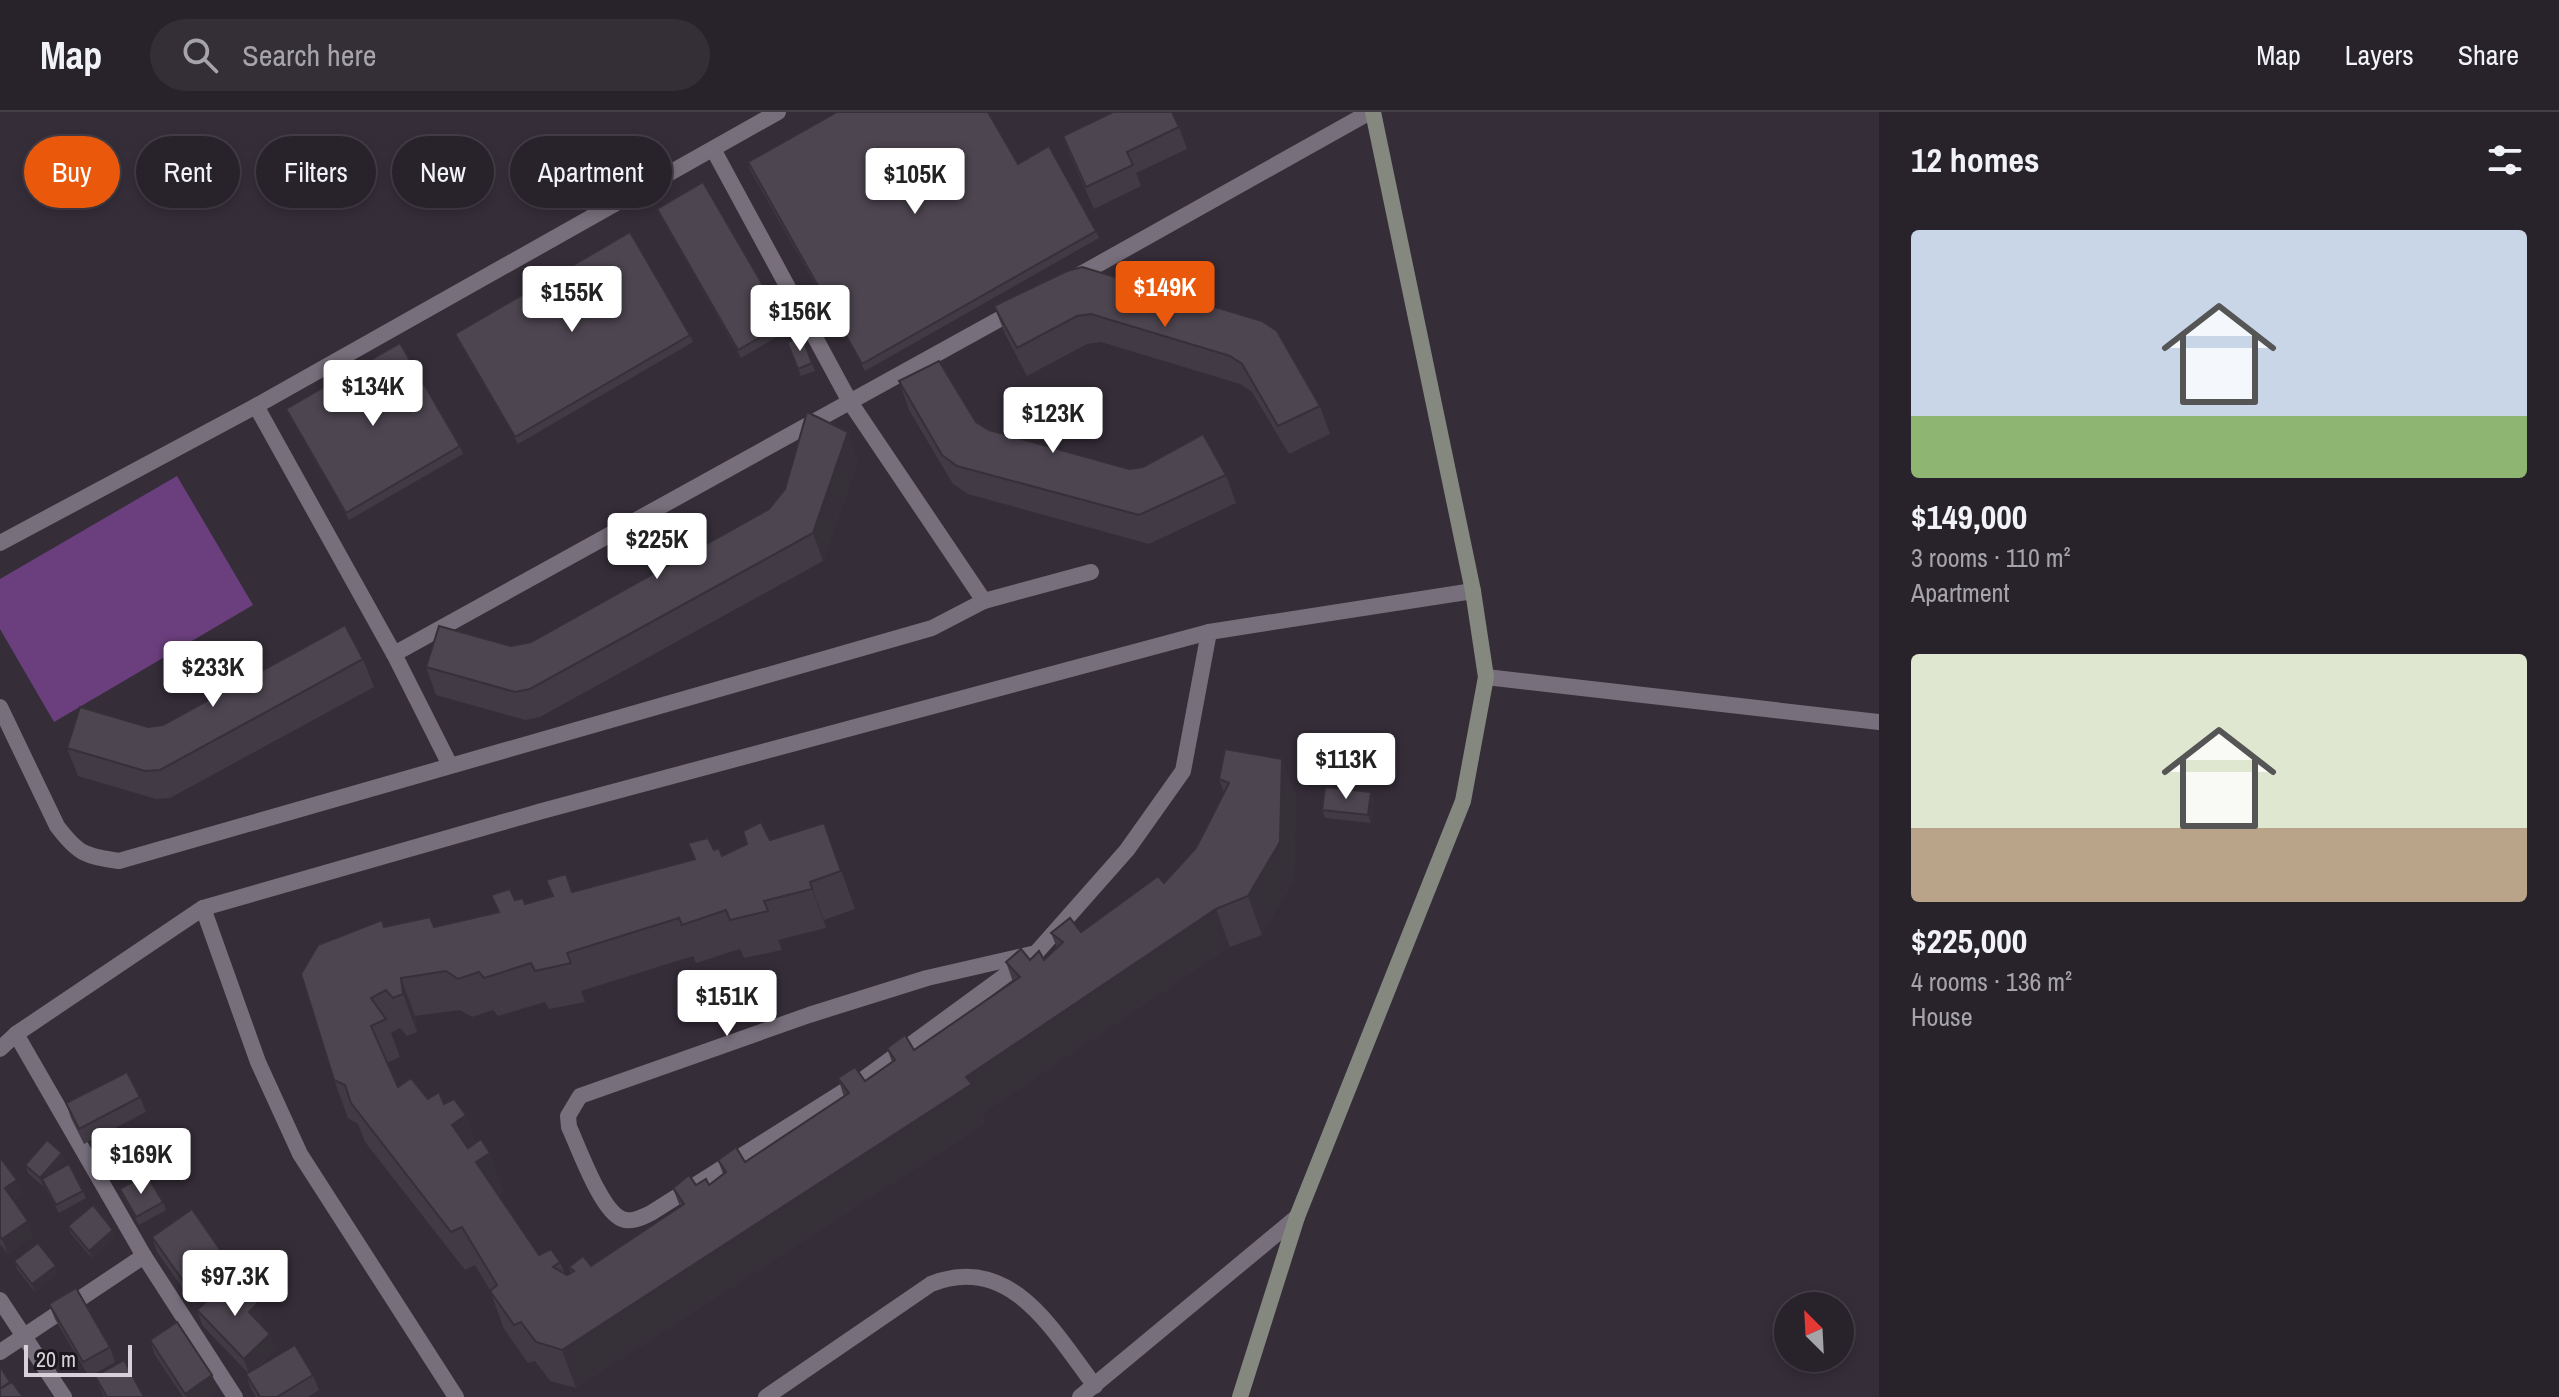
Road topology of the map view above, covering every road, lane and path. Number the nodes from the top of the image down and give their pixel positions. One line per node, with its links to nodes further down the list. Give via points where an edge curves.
1 (778, 112): 3 (street)
2 (1372, 112): 4 (street); 10 (main road)
3 (713, 149): 6 (street); 7 (street)
4 (1056, 288)
5 (1029, 303): 6 (street)
6 (850, 402): 11 (street); 13 (street)
7 (256, 406): 8 (street); 13 (street)
8 (0, 543)
9 (1091, 572): 11 (street)
10 (1473, 591): 12 (street); 14 (main road)
11 (984, 601): 17 (street, via 932,628)
12 (1209, 632): 18 (street); 19 (street, via 1183,771 1127,850)
13 (394, 654): 17 (street)
14 (1486, 677): 16 (street); 22 (main road, via 1463,801)
15 (0, 707): 17 (street, via 69,843 83,855 119,861)
16 (1879, 722)
17 (450, 765)
18 (203, 908): 20 (street); 30 (street, via 258,1062 300,1154)
19 (1036, 953): 19 (street, via 865,1078 651,1213 633,1221 606,1205 569,1127 568,1116 580,1096 809,1015 927,978)
20 (16, 1034): 21 (street); 23 (street)
21 (0, 1049)
22 (1297, 1217): 27 (street); 33 (main road)
23 (144, 1256): 25 (street); 29 (street)
24 (0, 1300): 25 (street)
25 (23, 1337): 26 (street); 28 (street)
26 (0, 1352)
27 (1095, 1386): 31 (street, via 1038,1312 1010,1288 975,1275 931,1284); 32 (street)
28 (64, 1397)
29 (235, 1397)
30 (456, 1397)
31 (766, 1397)
32 (1080, 1397)
33 (1240, 1397)

